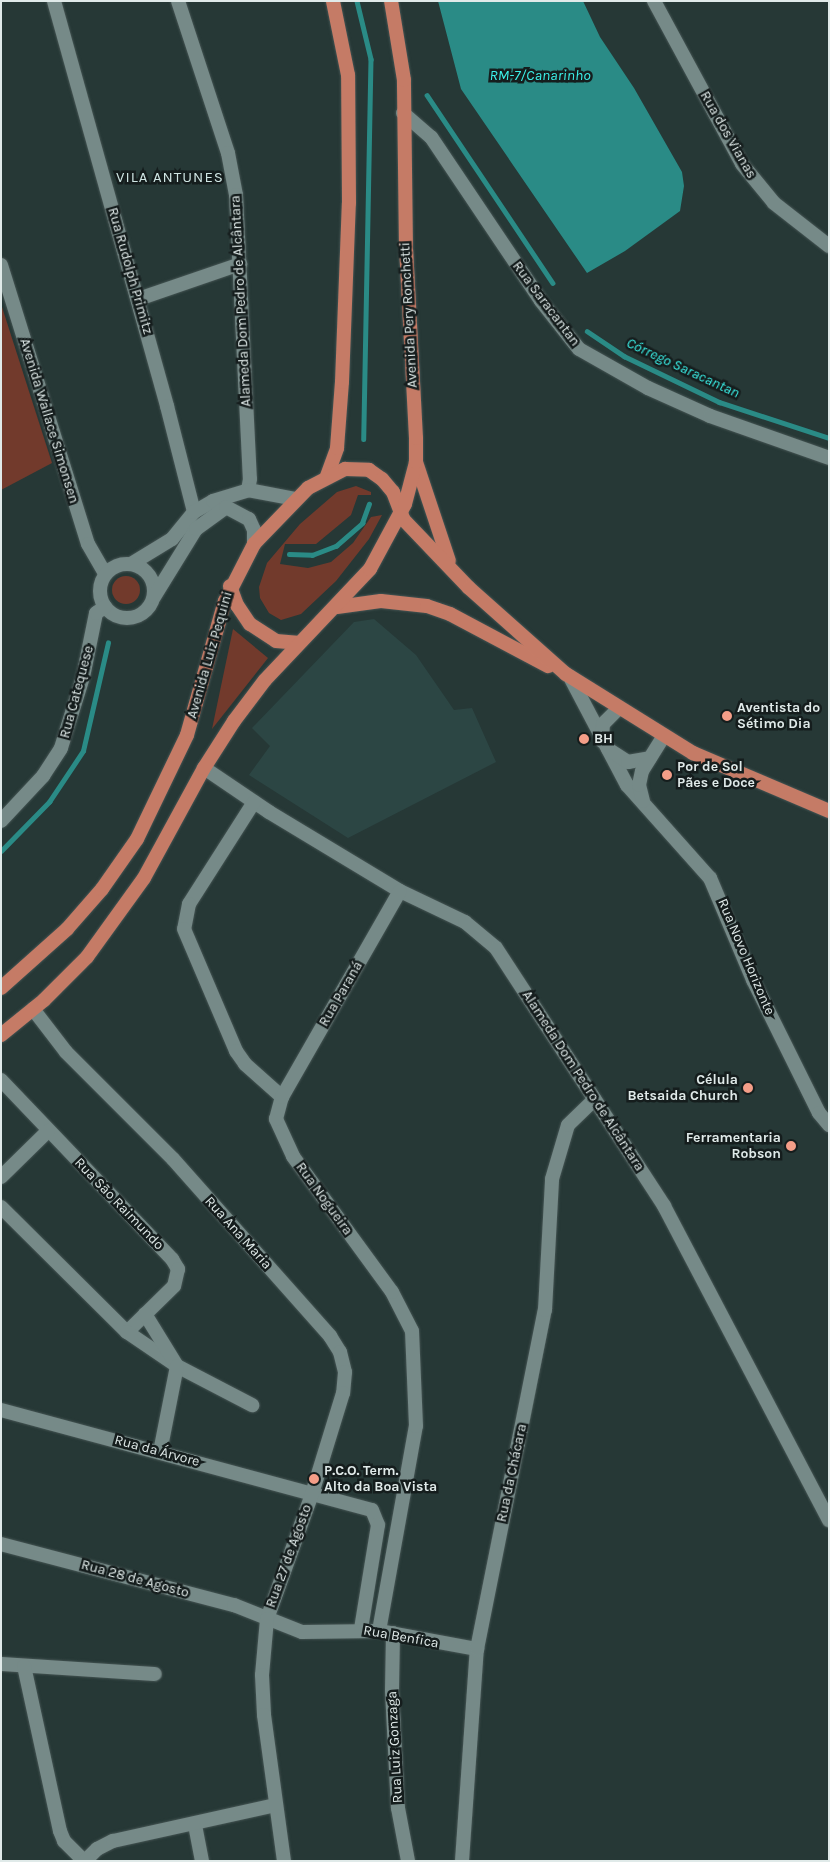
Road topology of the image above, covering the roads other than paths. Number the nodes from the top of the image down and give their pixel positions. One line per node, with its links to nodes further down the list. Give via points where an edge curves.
1 (54, 1): 10 (street, Rua Rudolph Primitz)
2 (178, 1): 8 (street, Alameda Dom Pedro de Alcântara, via 232,168)
3 (333, 1): 13 (main road, via 348,75 349,202 337,448)
4 (391, 1): 6 (main road, Avenida Pery Ronchetti, via 404,80)
5 (654, 1): 7 (street, Rua dos Vianas, via 742,164 774,203)
6 (403, 113): 11 (street, Rua Saracantan, via 431,137 541,300 579,349 648,388 710,416); 12 (main road, Avenida Pery Ronchetti)
7 (829, 246)
8 (240, 264): 10 (street); 14 (street, Alameda Dom Pedro de Alcântara)
9 (1, 265): 20 (street, Avenida Wallace Simonsen, via 88,544)
10 (138, 298): 16 (street, Rua Rudolph Primitz)
11 (829, 458)
12 (416, 462): 17 (main road, Avenida Pery Ronchetti); 21 (main road, via 437,531)
13 (327, 476): 15 (main road, Avenida Luiz Pequini); 17 (main road, Avenida Luiz Pequini, via 350,468 375,474 393,492)
14 (248, 490): 15 (street); 16 (street, via 213,501)
15 (296, 499): 18 (main road, Avenida Luiz Pequini)
16 (194, 512): 19 (street, via 172,539)
17 (400, 515): 21 (main road, Avenida Luiz Pequini); 25 (main road, Avenida Pery Ronchetti, via 380,555)
18 (254, 544): 22 (main road, Avenida Luiz Pequini); 23 (street, via 254,530 248,519 226,507 196,529)
19 (131, 564): 20 (street, via 117,566); 23 (street, via 146,572)
20 (105, 574): 24 (street, via 100,587)
21 (456, 574): 27 (main road, Avenida Luiz Pequini)
22 (230, 586): 26 (main road, via 237,606 250,624 276,641); 38 (main road, Avenida Luiz Pequini, via 187,735 138,839 102,889 66,929)
23 (154, 597): 24 (street, via 142,614 129,618 115,616)
24 (105, 607): 36 (street, Rua Catequese, via 96,613 83,677 61,748 43,776)
25 (337, 607): 26 (main road); 27 (main road, Avenida Luiz Pequini, via 381,602 427,606 450,614)
26 (297, 643): 32 (main road, via 264,680)
27 (568, 676): 28 (main road, Avenida Luiz Pequini); 30 (street, Rua Novo Horizonte)
28 (618, 709): 29 (main road, Avenida Luiz Pequini); 30 (street, via 603,724)
29 (663, 737): 31 (street); 35 (main road, Avenida Luiz Pequini, via 773,790)
30 (602, 741): 31 (street, via 624,760 634,762); 34 (street, Rua Novo Horizonte, via 627,785)
31 (650, 758): 34 (street, via 640,780)
32 (204, 768): 33 (street, Alameda Dom Pedro de Alcântara); 39 (main road, via 144,878 118,916 87,957)
33 (254, 802): 37 (street, Alameda Dom Pedro de Alcântara); 42 (street, via 189,904 184,929 236,1051 245,1064)
34 (643, 802): 44 (street, Rua Novo Horizonte, via 710,878 753,980 819,1113)
35 (829, 811)
36 (1, 821)
37 (400, 891): 42 (street, Rua Paraná); 43 (street, Alameda Dom Pedro de Alcântara, via 465,922 496,948)
38 (1, 988)
39 (33, 1009): 40 (main road); 54 (street, Rua Ana Maria, via 66,1052 172,1159 330,1336 340,1352 345,1372 343,1393)
40 (1, 1035)
41 (1, 1080): 45 (street, Rua São Raimundo)
42 (282, 1097): 59 (street, Rua Nogueira, via 276,1119 289,1148 392,1292 412,1331 416,1426)
43 (595, 1099): 55 (street, Alameda Dom Pedro de Alcântara, via 669,1213); 61 (street, Rua da Chácara, via 568,1125 554,1170 545,1310)
44 (829, 1125)
45 (48, 1132): 46 (street); 48 (street, Rua São Raimundo, via 172,1259 178,1269 174,1286)
46 (1, 1176)
47 (1, 1207): 49 (street)
48 (145, 1314): 49 (street, Rua São Raimundo); 50 (street)
49 (127, 1332): 50 (street)
50 (177, 1366): 51 (street); 53 (street)
51 (252, 1405)
52 (1, 1410): 53 (street, Rua da Árvore)
53 (160, 1452): 54 (street, Rua da Árvore)
54 (312, 1494): 57 (street, Rua 27 de Agosto); 58 (street, via 364,1505 376,1515 378,1525)
55 (829, 1520)
56 (1, 1544): 57 (street, Rua 28 de Agosto, via 234,1606)
57 (267, 1618): 58 (street, Rua Benfica, via 302,1632); 65 (street, Rua 27 de Agosto, via 262,1675)
58 (361, 1629): 59 (street, Rua Benfica)
59 (379, 1630): 60 (street, Rua Benfica)
60 (393, 1633): 61 (street, Rua Benfica); 70 (street, Rua Luiz Gonzaga, via 392,1691 398,1808)
61 (477, 1649): 71 (street, Rua da Chácara)
62 (1, 1664): 63 (street)
63 (24, 1666): 64 (street); 67 (street, via 60,1831 64,1841)
64 (155, 1674)
65 (275, 1805): 66 (street); 69 (street, Rua 27 de Agosto)
66 (195, 1825): 67 (street, via 113,1841 97,1849); 68 (street)
67 (85, 1861)
68 (202, 1861)
69 (284, 1861)
70 (408, 1861)
71 (462, 1861)

